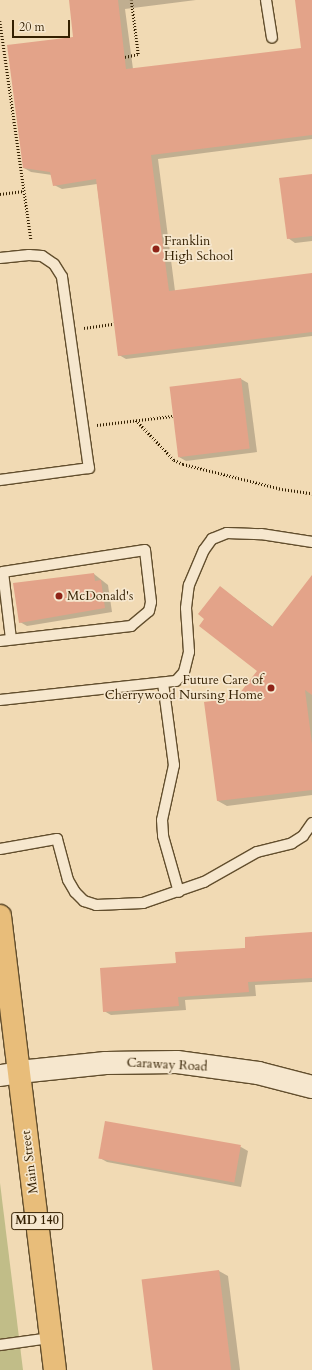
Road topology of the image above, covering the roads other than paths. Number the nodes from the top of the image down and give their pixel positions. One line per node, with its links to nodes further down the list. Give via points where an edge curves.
1 (266, 0): 2 (lane)
2 (272, 38)
3 (0, 258): 4 (lane, via 42,256 54,264 62,277 89,468)
4 (0, 480)
5 (312, 542): 9 (lane, via 261,534 227,533 212,539 204,550 189,586 186,608 189,652 187,664 176,681)
6 (2, 572): 7 (lane); 7 (lane, via 145,550 151,602 149,611 131,626)
7 (11, 640): 8 (lane)
8 (0, 641)
9 (163, 683): 10 (lane); 13 (lane, via 174,765 162,820 163,836 170,852)
10 (0, 700)
11 (312, 823): 13 (lane, via 303,836 292,843 257,852 204,882)
12 (0, 849): 13 (lane, via 57,839 68,880 75,892 84,901 96,905 144,903)
13 (179, 892)
14 (0, 916): 15 (main road, MD 140)
15 (10, 1074): 16 (street, Caraway Road, via 106,1063 177,1062 258,1073); 17 (main road, Main Street / MD 140)
16 (312, 1087)
17 (50, 1338): 18 (lane); 19 (main road, Main Street / MD 140)
18 (0, 1345)
19 (55, 1370)

